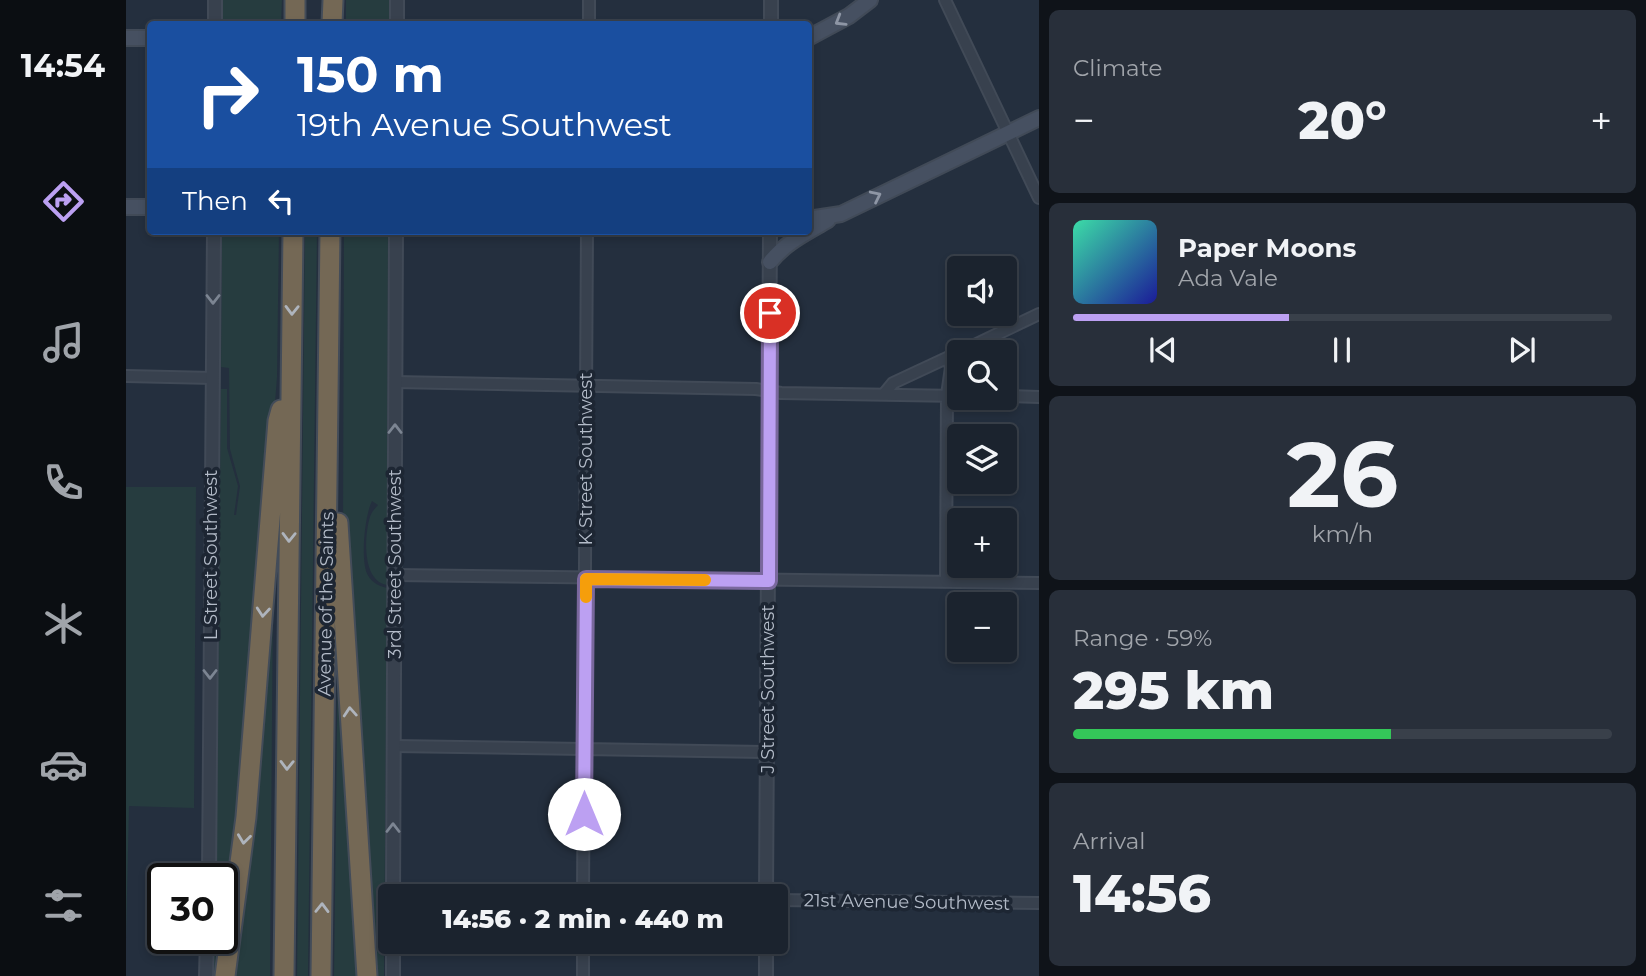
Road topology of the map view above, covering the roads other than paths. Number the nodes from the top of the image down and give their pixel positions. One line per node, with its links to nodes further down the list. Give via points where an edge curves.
1 (215, 0): 7 (street)
2 (397, 0): 8 (street)
3 (589, 0): 9 (street)
4 (771, 0): 10 (street)
5 (870, 0): 11 (main road, one-way to 11)
6 (945, 0): 15 (street)
7 (215, 21)
8 (397, 21)
9 (589, 21)
10 (771, 21)
11 (812, 36)
12 (126, 38): 13 (main road)
13 (147, 38)
14 (1039, 118): 15 (main road)
15 (1008, 132): 16 (street); 19 (main road, one-way to 15)
16 (1039, 198)
17 (126, 207): 18 (main road)
18 (147, 207)
19 (841, 214): 20 (main road); 21 (main road)
20 (812, 218)
21 (812, 229)
22 (214, 235): 36 (street, L Street Southwest, one-way to 36)
23 (396, 235): 37 (street, 3rd Street Southwest)
24 (587, 235): 38 (street, K Street Southwest)
25 (770, 235): 29 (street, J Street Southwest)
26 (801, 235): 29 (main road)
27 (293, 236): 34 (highway, Avenue of the Saints, one-way to 34)
28 (330, 237): 33 (highway, Avenue of the Saints)
29 (770, 262): 39 (street, J Street Southwest)
30 (1039, 314): 31 (street)
31 (985, 340)
32 (947, 358): 40 (street, via 893,383)
33 (329, 374): 65 (highway, Avenue of the Saints, one-way to 33); 66 (highway, one-way to 33)
34 (291, 375): 63 (highway, one-way to 63, via 278,421 246,817); 64 (highway, Avenue of the Saints, one-way to 64)
35 (126, 376): 36 (street)
36 (213, 378): 52 (street, L Street Southwest, one-way to 52)
37 (395, 382): 38 (street); 44 (street, 3rd Street Southwest, one-way to 37)
38 (586, 386): 39 (street); 45 (street, K Street Southwest)
39 (769, 392): 40 (street); 46 (street, J Street Southwest)
40 (884, 394): 41 (street)
41 (947, 396): 47 (street)
42 (1017, 396): 43 (street)
43 (1039, 397)
44 (395, 575): 45 (street); 49 (street, 3rd Street Southwest)
45 (586, 579): 46 (street); 50 (street, K Street Southwest)
46 (769, 581): 47 (street); 51 (street, J Street Southwest)
47 (946, 582): 48 (street)
48 (1039, 583)
49 (394, 746): 50 (street); 53 (street, 3rd Street Southwest, one-way to 49)
50 (585, 749): 51 (street); 54 (street, K Street Southwest)
51 (768, 752): 55 (street, J Street Southwest)
52 (209, 863)
53 (393, 884)
54 (583, 884)
55 (766, 884)
56 (788, 900): 57 (street, 21st Avenue Southwest)
57 (1039, 903)
58 (207, 954): 62 (street)
59 (393, 954): 67 (street)
60 (583, 954): 68 (street)
61 (766, 954): 69 (street)
62 (206, 976)
63 (225, 976)
64 (284, 976)
65 (321, 976)
66 (367, 976)
67 (393, 976)
68 (583, 976)
69 (766, 976)

